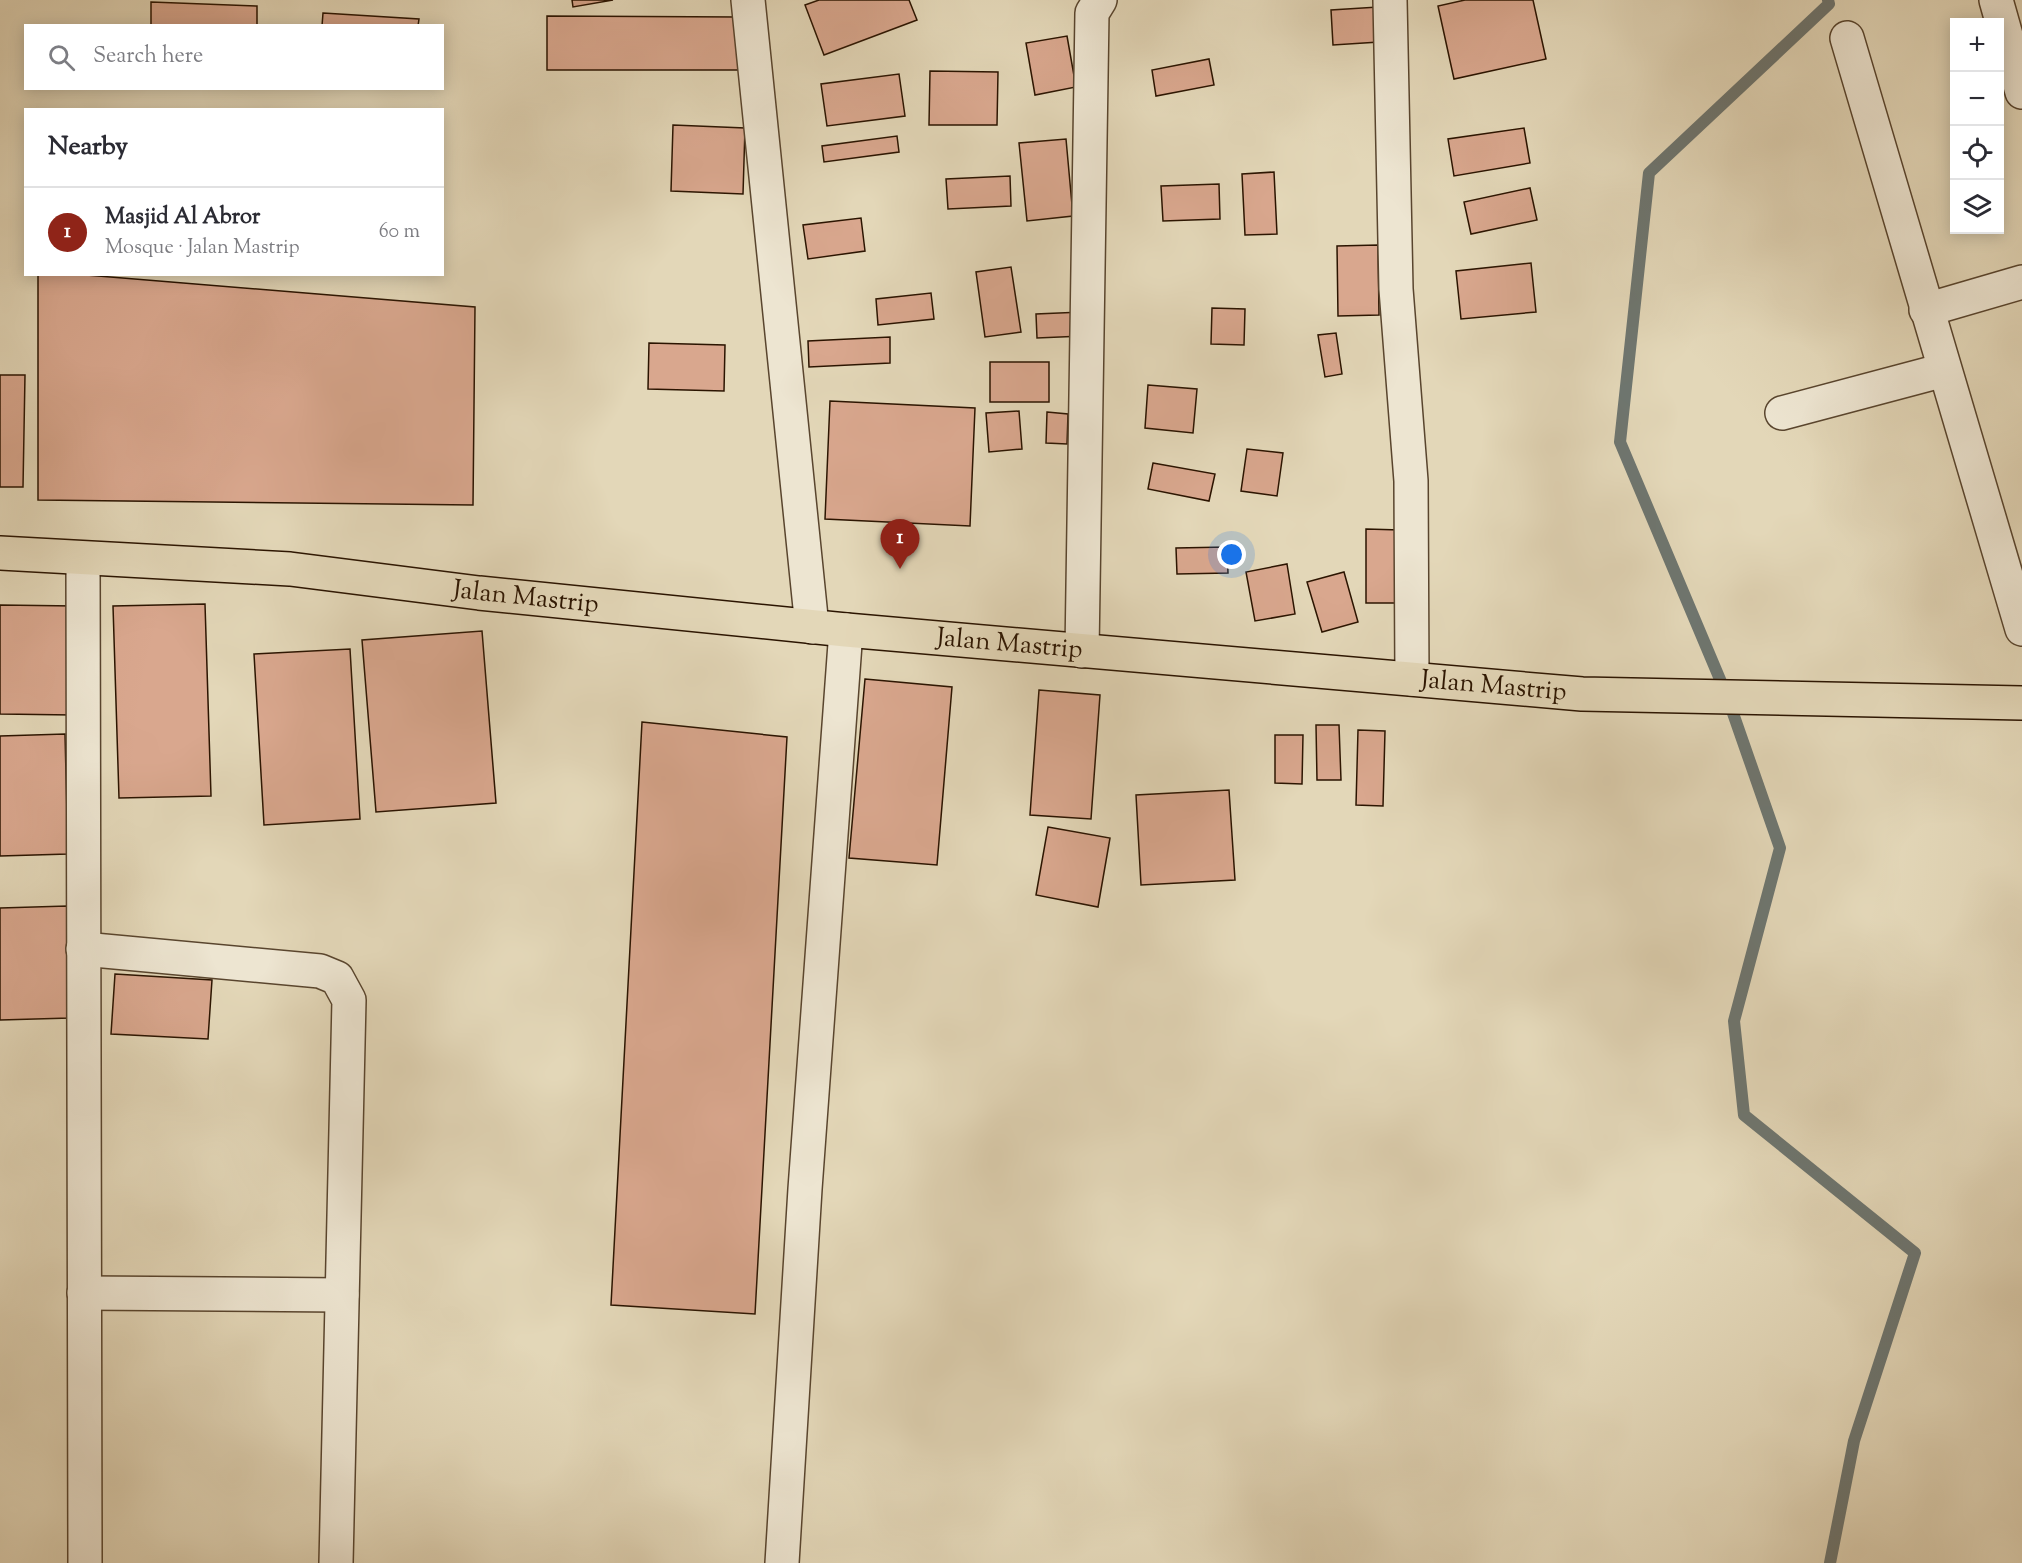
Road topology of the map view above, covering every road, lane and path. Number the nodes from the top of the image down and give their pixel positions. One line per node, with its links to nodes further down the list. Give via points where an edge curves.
1 (748, 0): 13 (street)
2 (1100, 0): 16 (street, via 1092,13)
3 (1390, 0): 17 (street, via 1396,289 1411,481)
4 (1996, 0): 6 (street)
5 (1847, 38): 8 (street)
6 (2022, 92)
7 (2022, 282): 8 (street)
8 (1926, 310): 9 (street)
9 (1944, 370): 10 (street); 14 (street)
10 (1782, 413)
11 (0, 553): 12 (main road, Jalan Mastrip)
12 (83, 560): 13 (main road, Jalan Mastrip, via 290,569); 19 (street)
13 (812, 627): 15 (main road, Jalan Mastrip)
14 (2022, 628)
15 (846, 630): 16 (main road, Jalan Mastrip); 24 (street)
16 (1082, 651): 17 (main road, Jalan Mastrip)
17 (1412, 679): 18 (main road, Jalan Mastrip, via 1582,694)
18 (2022, 703)
19 (83, 949): 20 (street); 21 (street, via 320,971 337,978 350,1000)
20 (84, 1293): 21 (street); 22 (street)
21 (342, 1295): 23 (street)
22 (85, 1563)
23 (336, 1563)
24 (782, 1563)

